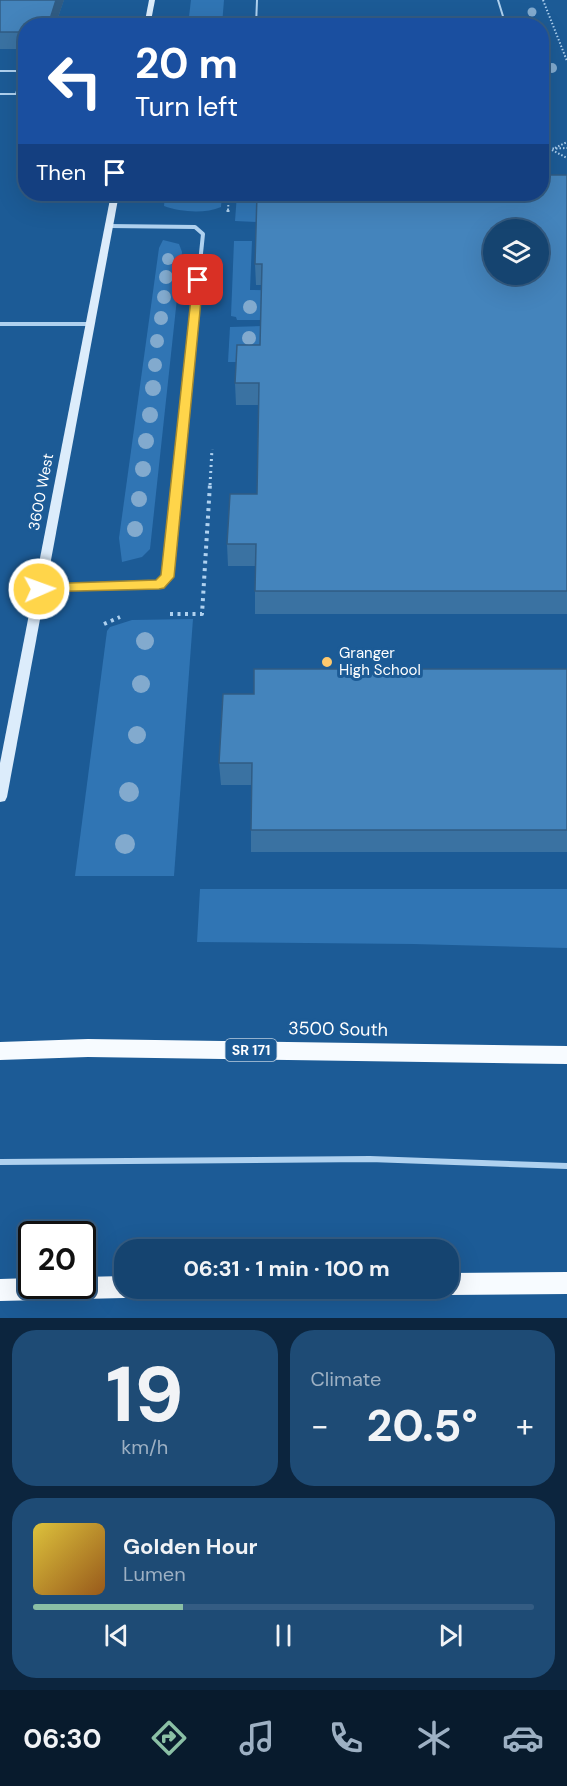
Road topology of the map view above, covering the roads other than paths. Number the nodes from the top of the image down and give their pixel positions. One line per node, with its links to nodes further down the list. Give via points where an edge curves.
1 (152, 0): 4 (street)
2 (257, 0): 5 (lane)
3 (498, 0): 6 (lane)
4 (149, 18)
5 (256, 18)
6 (504, 18)
7 (0, 71): 8 (lane)
8 (18, 72)
9 (18, 87): 11 (lane)
10 (0, 94): 11 (lane)
11 (16, 94)
12 (114, 201): 13 (street, 3600 West)
13 (109, 226): 15 (street, 3600 West); 16 (lane, via 195,227 203,234 168,577 159,585)
14 (0, 324): 15 (lane)
15 (90, 324): 16 (street, 3600 West)
16 (39, 589): 17 (street, 3600 West)
17 (0, 796)
18 (0, 1051): 19 (main road, 3500 South / SR 171, via 88,1048)
19 (567, 1055)
20 (0, 1162): 21 (lane, via 370,1159)
21 (567, 1166)
22 (567, 1283): 23 (main road)
23 (459, 1284)
24 (114, 1287): 25 (main road)
25 (0, 1290)

